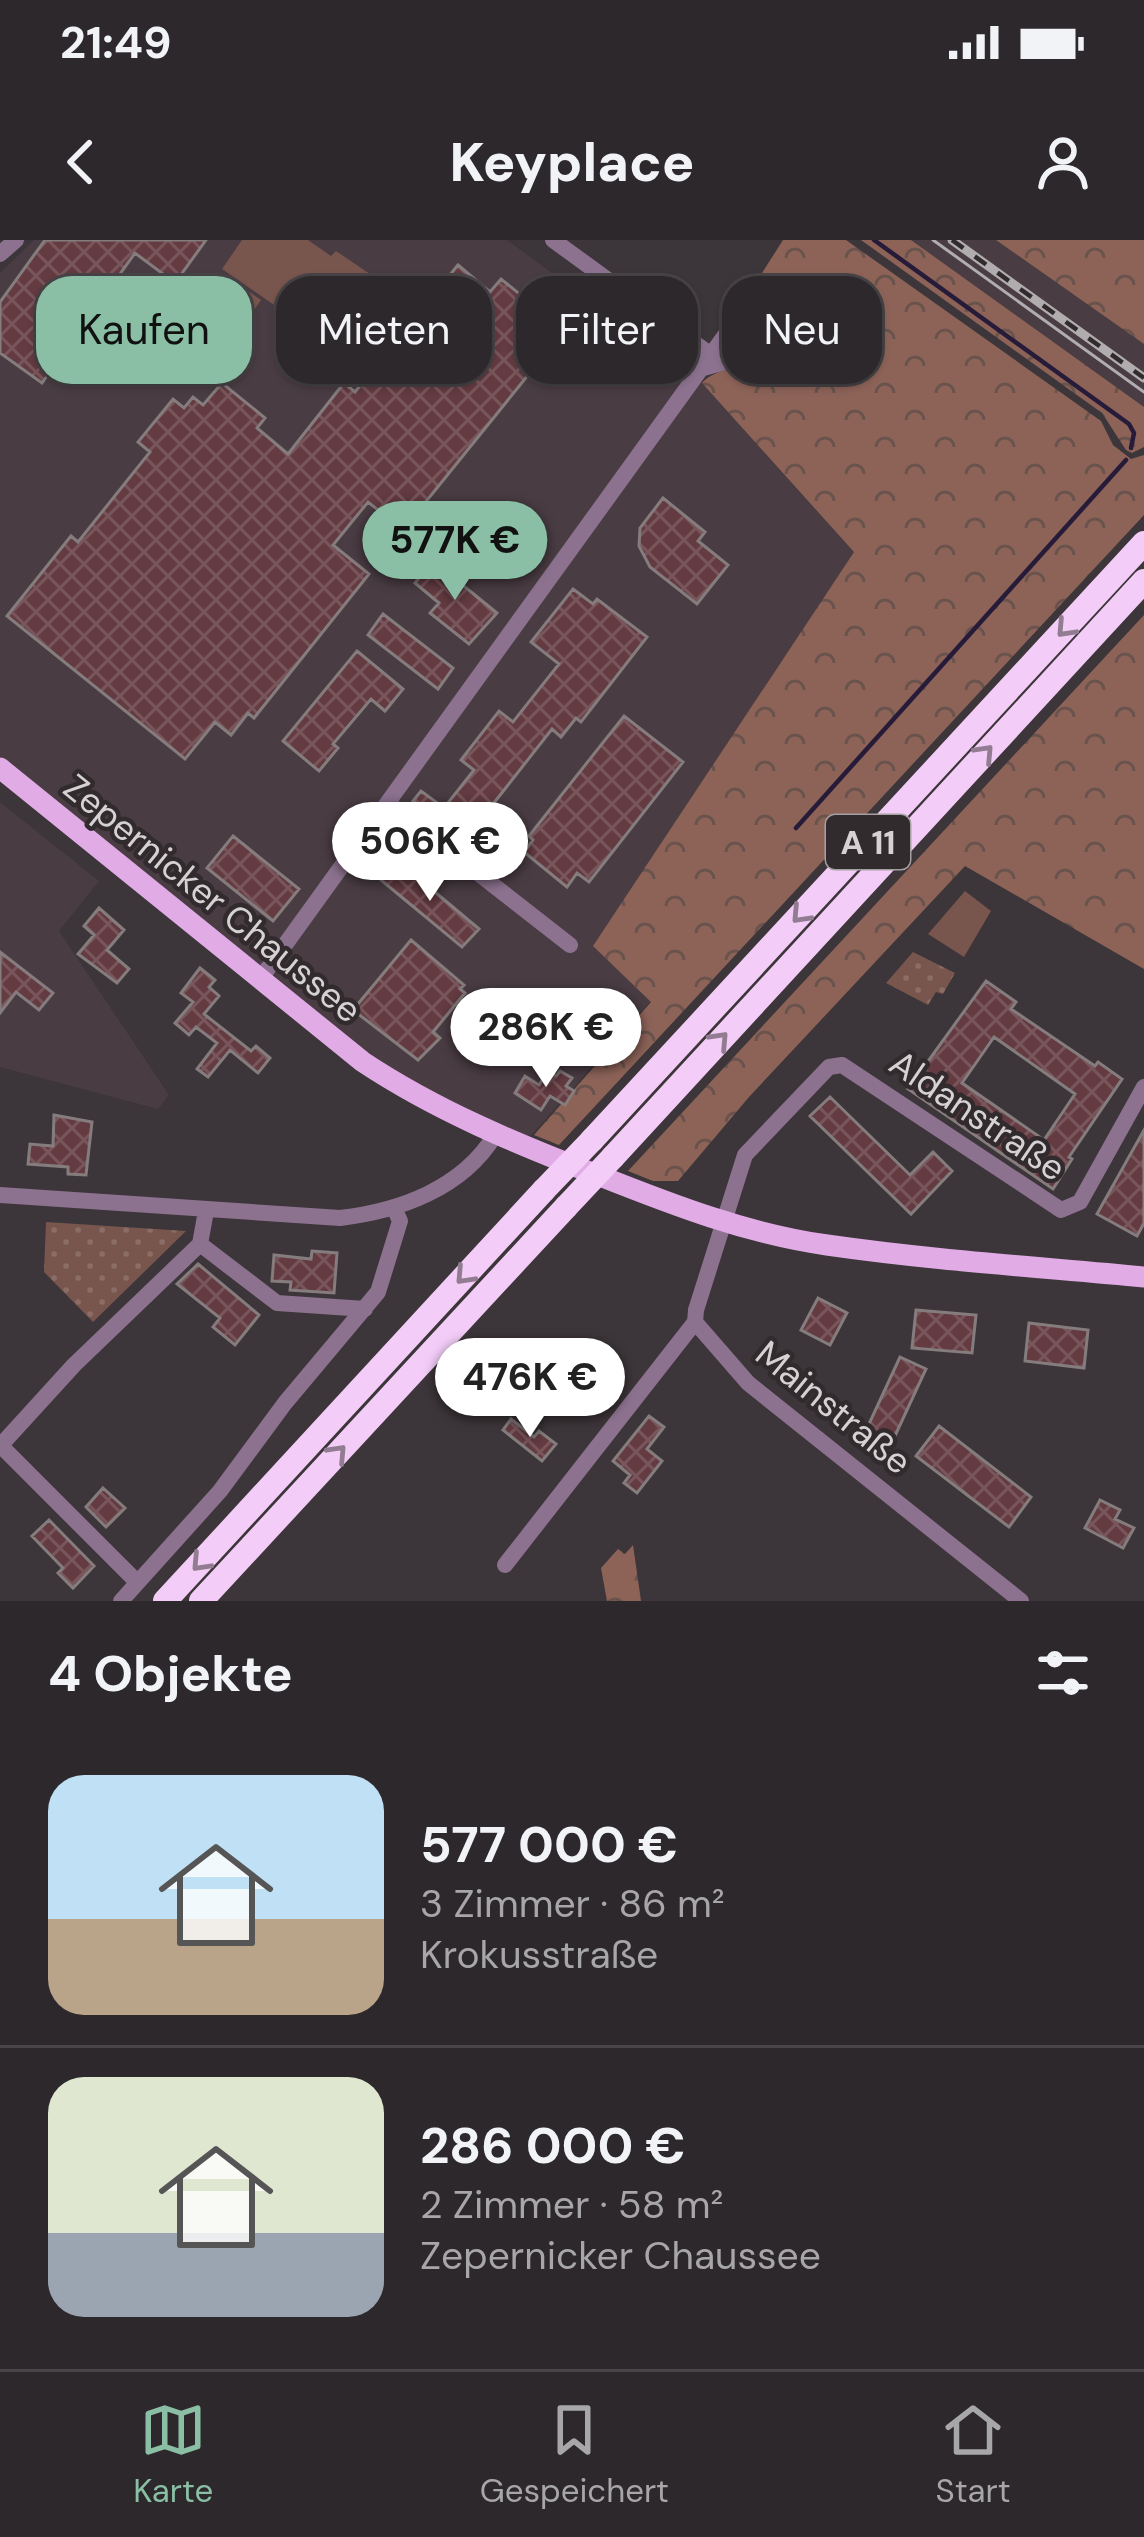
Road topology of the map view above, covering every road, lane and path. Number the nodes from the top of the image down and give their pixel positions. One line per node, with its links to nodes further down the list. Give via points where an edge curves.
1 (16, 240): 3 (street)
2 (553, 240): 7 (street, via 705,363)
3 (0, 254)
4 (1144, 543): 24 (highway, A 11, one-way to 24, bridge)
5 (1144, 580): 25 (highway, A 11, one-way to 5, bridge)
6 (0, 768): 9 (main road, Zepernicker Chaussee)
7 (388, 803): 8 (street); 9 (street)
8 (570, 945)
9 (260, 979): 11 (main road, Zepernicker Chaussee, via 363,1062)
10 (1144, 1087): 15 (street, Aldanstraße, via 1080,1202 1061,1210 836,1064 749,1149)
11 (495, 1135): 13 (street, via 470,1167); 15 (main road, Zepernicker Chaussee)
12 (0, 1195): 14 (street)
13 (395, 1210): 14 (street, via 340,1218); 18 (street, via 392,1256)
14 (206, 1211): 16 (street)
15 (724, 1222): 17 (main road, Zepernicker Chaussee, via 824,1245); 19 (street)
16 (200, 1244): 18 (street, via 277,1303); 20 (street)
17 (1144, 1277)
18 (365, 1309): 22 (street)
19 (695, 1322): 21 (street); 26 (street, Mainstraße, via 748,1384)
20 (0, 1446): 22 (street)
21 (505, 1564)
22 (137, 1582): 23 (street)
23 (121, 1601)
24 (165, 1601)
25 (201, 1601)
26 (1021, 1601)

